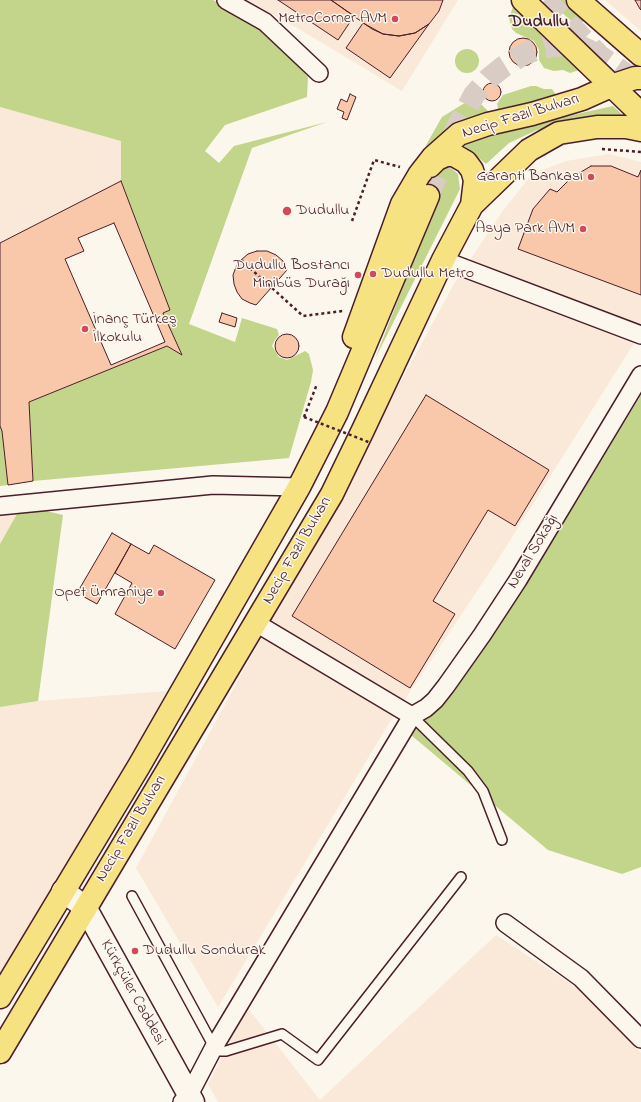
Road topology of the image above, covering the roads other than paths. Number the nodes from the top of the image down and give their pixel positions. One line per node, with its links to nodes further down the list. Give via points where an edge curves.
1 (226, 0): 5 (street, via 265,22)
2 (523, 0): 7 (main road)
3 (578, 0): 4 (main road)
4 (641, 56)
5 (319, 73)
6 (641, 78): 7 (main road, Necip Fazıl Bulvarı)
7 (611, 86): 8 (main road); 10 (main road, Necip Fazıl Bulvarı, via 582,99 459,134)
8 (641, 114)
9 (641, 130): 12 (main road, Necip Fazıl Bulvarı, via 597,127 559,133 530,150)
10 (411, 172): 12 (main road, via 446,155 454,155 466,162 472,170 475,180); 16 (main road, Necip Fazıl Bulvarı, via 351,345 318,425)
11 (428, 196): 16 (main road, Necip Fazıl Bulvarı, via 337,412)
12 (472, 205): 13 (main road, Necip Fazıl Bulvarı)
13 (442, 260): 14 (street); 18 (main road, Necip Fazıl Bulvarı, via 332,494)
14 (641, 335)
15 (641, 375): 19 (street, Neval Sokağı, via 518,580 482,635 439,695 426,708)
16 (299, 487): 17 (street, via 213,485); 22 (main road, Necip Fazıl Bulvarı, via 139,766)
17 (0, 506)
18 (256, 624): 19 (street); 24 (main road, Necip Fazıl Bulvarı)
19 (412, 716): 20 (lane, via 468,771 483,791); 28 (street)
20 (502, 840)
21 (461, 876): 28 (lane, via 318,1060 282,1034 226,1051)
22 (63, 890): 24 (main road, Kürkçüler Caddesi); 26 (main road, Necip Fazıl Bulvarı)
23 (132, 896): 28 (lane)
24 (85, 907): 29 (main road, Necip Fazıl Bulvarı); 30 (main road, Kürkçüler Caddesi)
25 (505, 923): 27 (street, via 581,978)
26 (0, 997)
27 (641, 1039)
28 (214, 1047): 30 (street)
29 (0, 1052)
30 (188, 1100)

